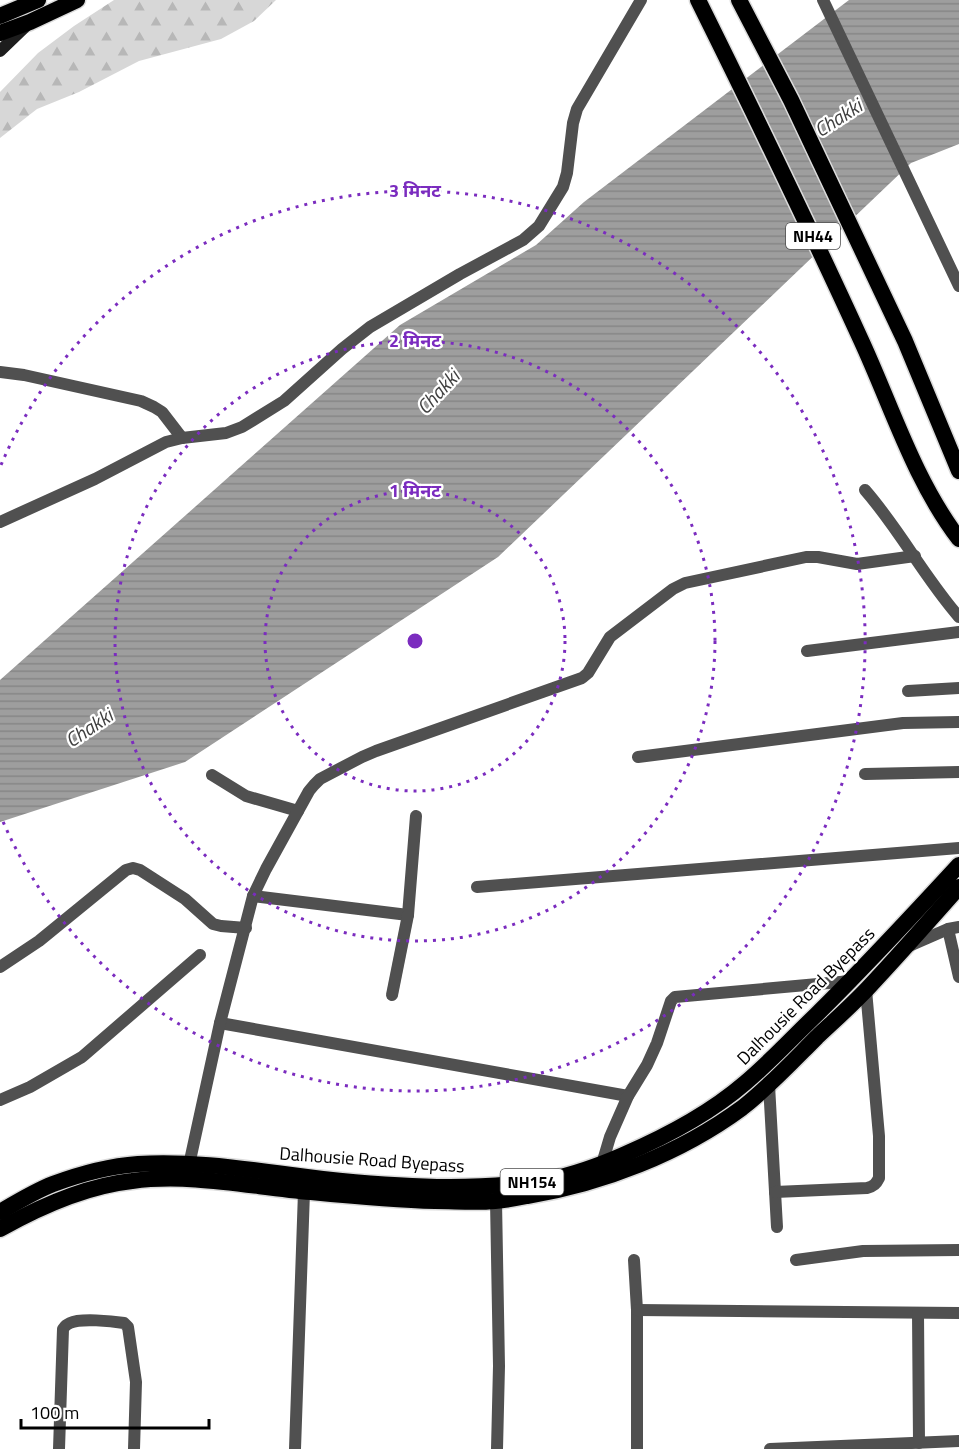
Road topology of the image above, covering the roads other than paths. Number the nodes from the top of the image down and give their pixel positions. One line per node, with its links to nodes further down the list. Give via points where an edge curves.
1 (38, 0): 7 (highway)
2 (76, 0): 8 (highway)
3 (641, 0): 13 (street, via 577,109 563,187 539,226 523,240 370,327 284,401 242,427 226,433)
4 (739, 0): 14 (highway, NH44, via 891,311)
5 (823, 0): 11 (street)
6 (699, 3): 17 (highway, NH44, via 814,237 917,470)
7 (0, 16)
8 (30, 22): 9 (highway); 10 (main road)
9 (0, 33)
10 (0, 51)
11 (959, 286)
12 (0, 372): 13 (street, via 141,402 162,412)
13 (182, 438): 16 (street, via 166,442)
14 (956, 464)
15 (865, 490): 18 (street)
16 (0, 522)
17 (959, 539)
18 (915, 556): 19 (street); 29 (street, via 857,564 806,557 685,583 610,637 582,678 362,757 320,779)
19 (959, 617)
20 (959, 632): 21 (street)
21 (807, 651)
22 (959, 688): 23 (street)
23 (908, 691)
24 (959, 722): 25 (street, via 903,723)
25 (638, 757)
26 (959, 772): 27 (street)
27 (865, 774)
28 (212, 775): 29 (street, via 246,796)
29 (297, 811): 35 (street)
30 (416, 816): 36 (street)
31 (959, 848): 33 (street)
32 (959, 865): 43 (highway, Dalhousie Road Byepass / NH154)
33 (477, 886)
34 (959, 887): 39 (highway, NH154)
35 (254, 896): 36 (street); 37 (street)
36 (408, 915): 45 (street)
37 (246, 928): 41 (street, via 213,924 184,899 132,868); 46 (street)
38 (954, 928): 39 (street); 42 (street)
39 (905, 948): 44 (highway, NH154)
40 (200, 955): 49 (street, via 82,1057)
41 (0, 967)
42 (959, 977)
43 (851, 981): 48 (street, via 675,997 647,1065); 50 (highway, Dalhousie Road Byepass / NH154, via 746,1083 720,1103 658,1140)
44 (866, 990): 47 (highway, NH154); 53 (street, via 879,1136 877,1183 867,1188)
45 (392, 994)
46 (220, 1023): 48 (street); 51 (street)
47 (769, 1085): 53 (street); 54 (highway, NH154, via 712,1127 642,1163 564,1189)
48 (628, 1096): 50 (street)
49 (0, 1100)
50 (602, 1164): 51 (highway, Dalhousie Road Byepass / NH154, via 553,1179 466,1187 386,1184)
51 (189, 1165): 55 (highway, Dalhousie Road Byepass / NH154, via 136,1164 77,1176 50,1185)
52 (304, 1192): 54 (highway, NH154); 57 (highway, NH154, via 208,1180 134,1180 81,1192); 68 (street)
53 (775, 1192): 56 (street)
54 (496, 1201): 69 (street)
55 (0, 1212)
56 (777, 1227)
57 (0, 1229)
58 (959, 1250): 60 (street, via 863,1251)
59 (634, 1260): 61 (street)
60 (796, 1260)
61 (637, 1310): 62 (street); 70 (street)
62 (918, 1313): 63 (street); 65 (street)
63 (959, 1313)
64 (959, 1441): 65 (street)
65 (919, 1443): 71 (street)
66 (59, 1449): 67 (street, via 63,1329 67,1324 86,1321 124,1323 128,1327 135,1382)
67 (134, 1449)
68 (295, 1449)
69 (496, 1449)
70 (637, 1449)
71 (770, 1449)

